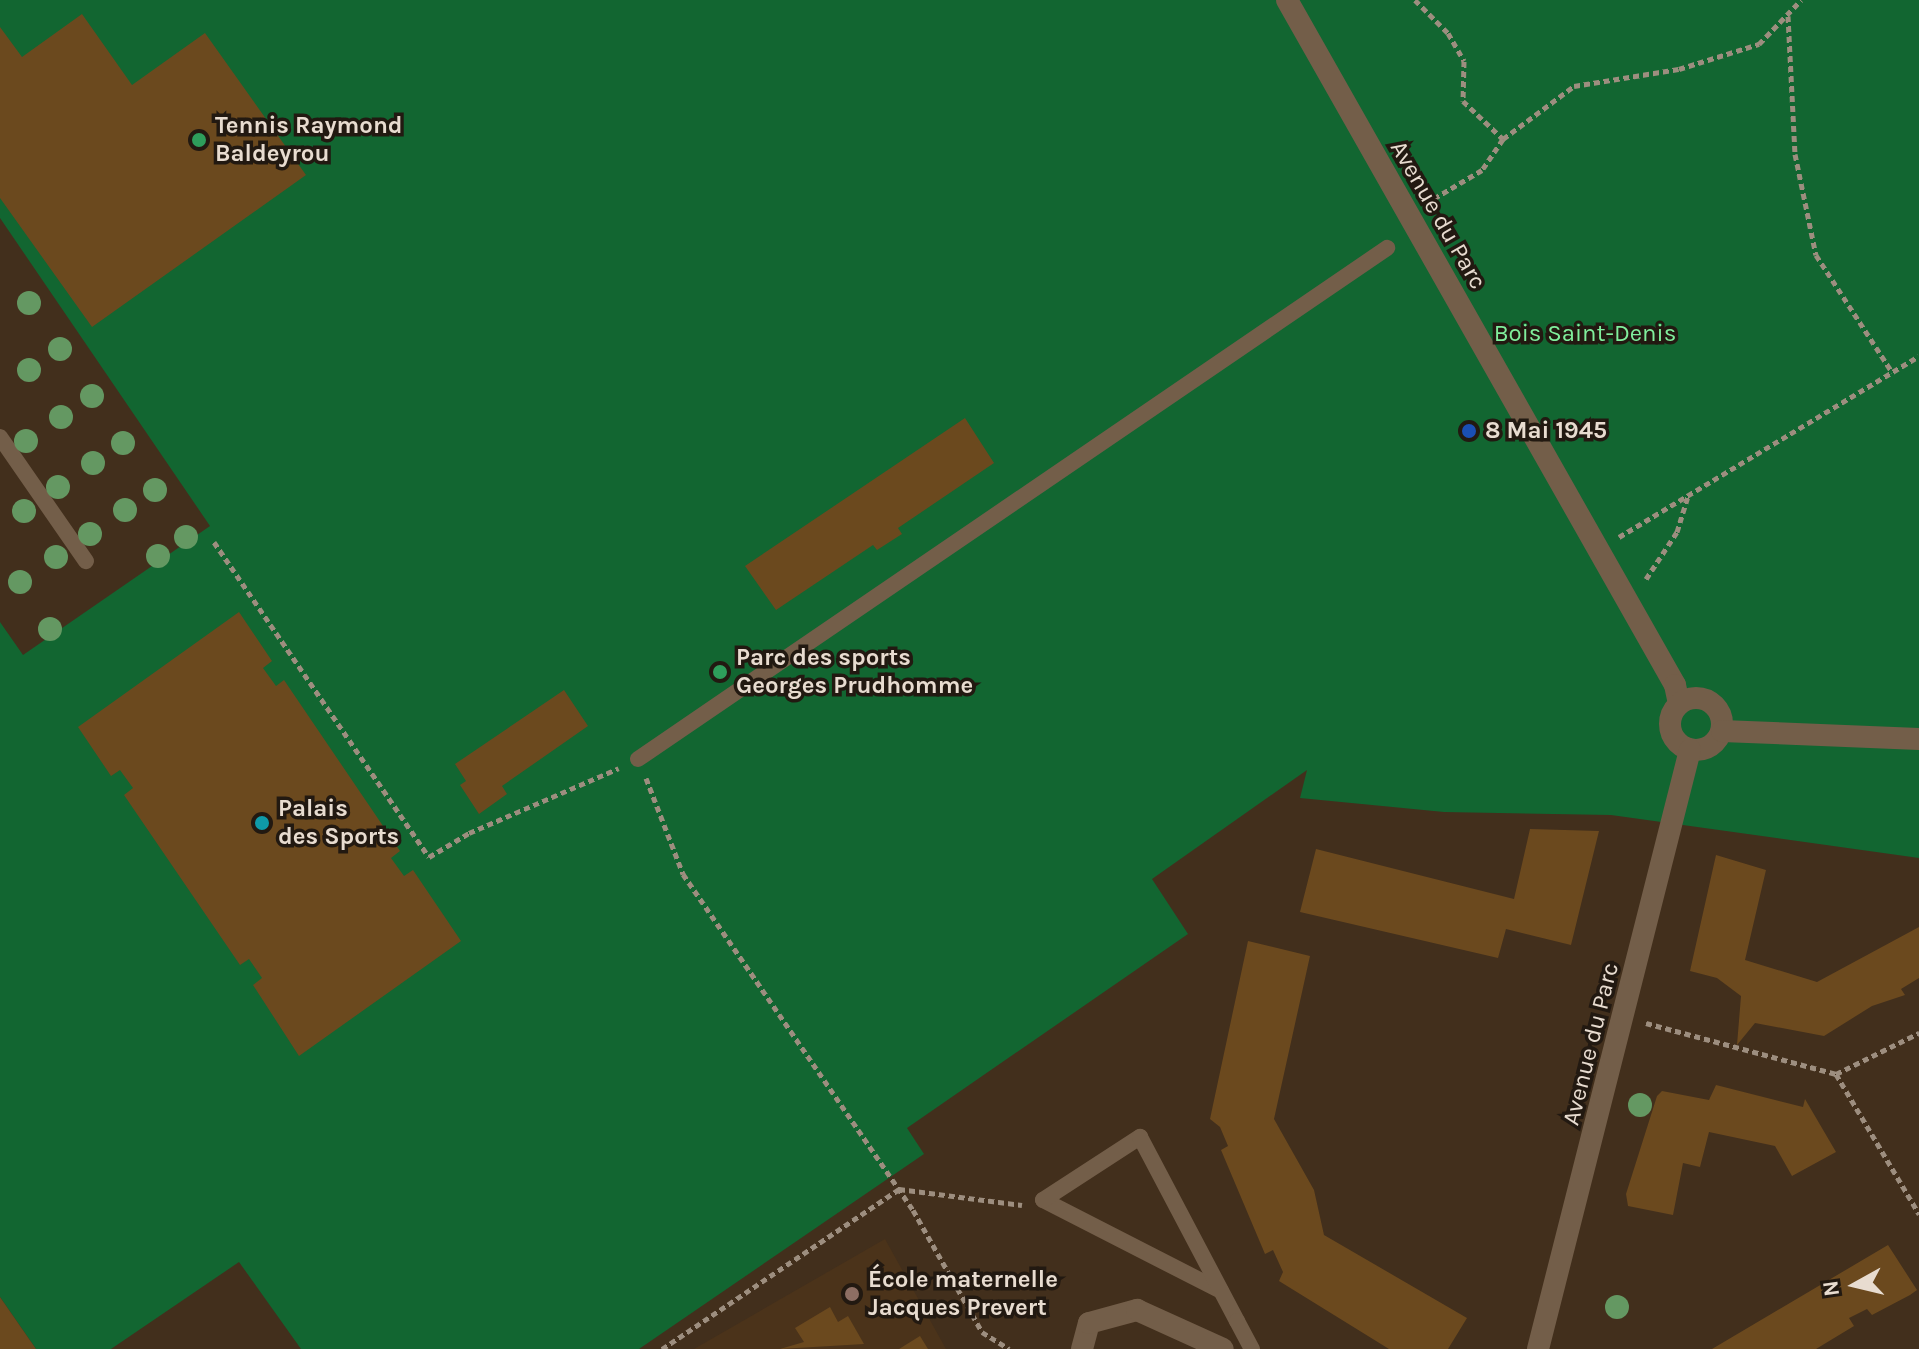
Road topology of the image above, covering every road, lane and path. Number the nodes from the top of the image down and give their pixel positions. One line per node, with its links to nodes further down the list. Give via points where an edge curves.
1 (1415, 0): 5 (path, via 1448,33 1464,61 1463,101)
2 (1801, 0): 4 (path)
3 (1286, 2): 6 (street, Avenue du Parc)
4 (1788, 16): 5 (path, via 1759,44 1679,69 1574,86); 9 (path, via 1795,154 1816,255)
5 (1503, 139): 6 (path, via 1482,170)
6 (1407, 215): 13 (street, Avenue du Parc)
7 (1387, 248): 20 (lane)
8 (1919, 356): 9 (path)
9 (1892, 372): 11 (path)
10 (0, 437): 14 (lane)
11 (1688, 495): 13 (path); 15 (path, via 1677,532)
12 (214, 542): 20 (path, via 429,857 469,833)
13 (1597, 549): 15 (street, Avenue du Parc)
14 (86, 561)
15 (1628, 603): 16 (street, Avenue du Parc)
16 (1679, 704): 17 (street, via 1711,701); 19 (street, via 1670,730)
17 (1722, 731): 18 (street); 19 (street, via 1710,747)
18 (1919, 739)
19 (1690, 750): 21 (street, Avenue du Parc)
20 (638, 759): 24 (path, via 683,874)
21 (1627, 1018): 23 (path); 33 (street, Avenue du Parc)
22 (1919, 1033): 23 (path)
23 (1836, 1074): 26 (path)
24 (899, 1189): 25 (path, via 1016,1206); 28 (path); 29 (path, via 982,1332)
25 (1043, 1200): 27 (lane); 27 (lane, via 1140,1137)
26 (1919, 1214)
27 (1221, 1291): 32 (lane)
28 (662, 1349)
29 (1009, 1349)
30 (1082, 1349): 31 (street, via 1089,1323 1137,1310)
31 (1223, 1349)
32 (1252, 1349)
33 (1538, 1349)

